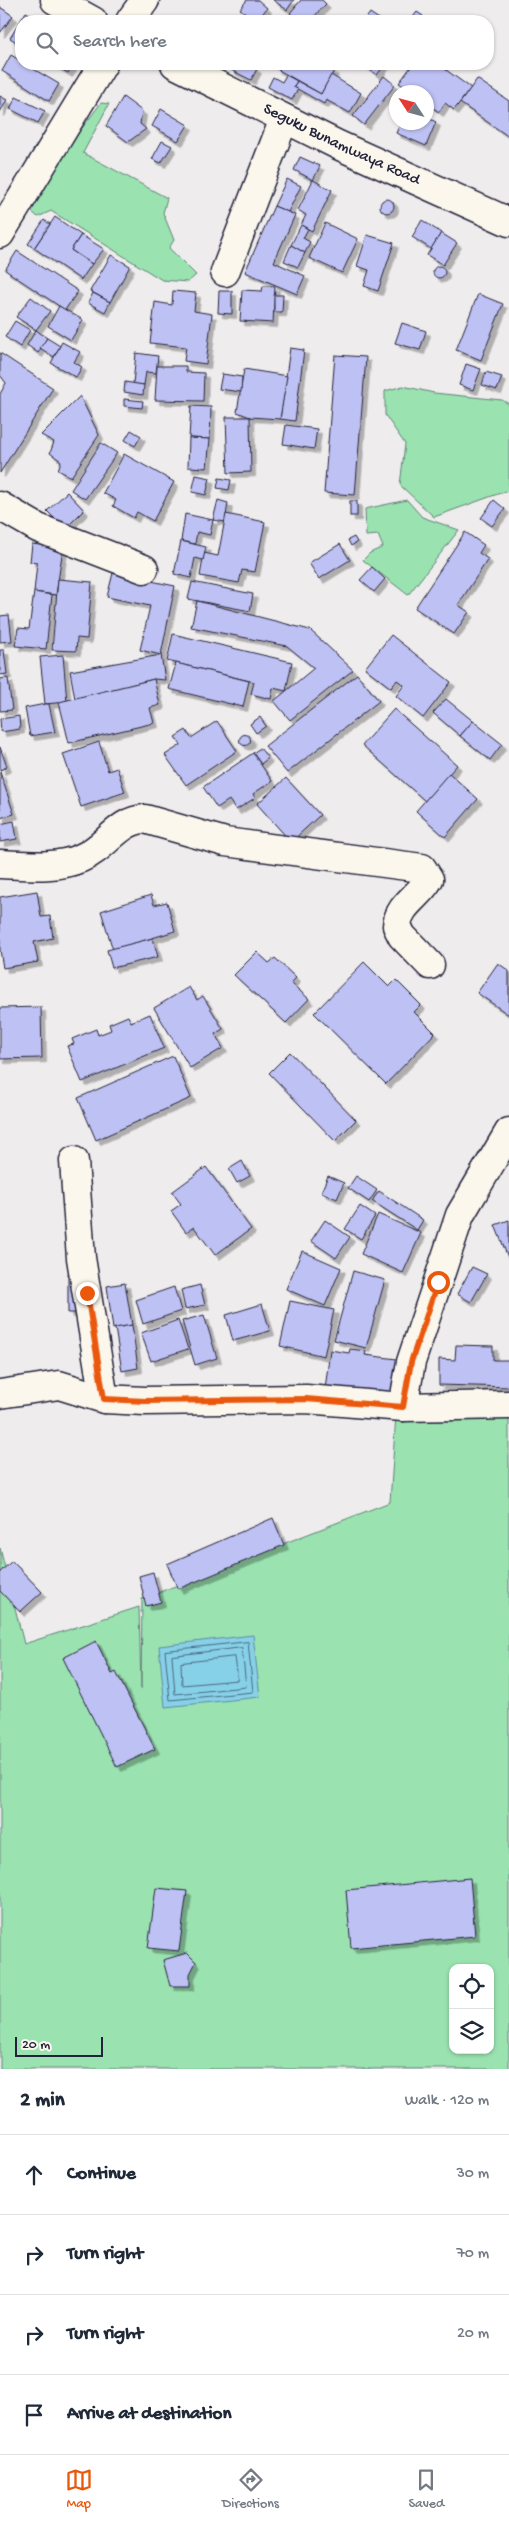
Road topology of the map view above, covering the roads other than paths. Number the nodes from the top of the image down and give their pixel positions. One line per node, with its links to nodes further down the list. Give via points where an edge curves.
1 (55, 0): 3 (street)
2 (145, 0): 4 (street)
3 (82, 15)
4 (134, 15)
5 (98, 70): 9 (street)
6 (187, 70): 7 (street, Seguku Bunamwaya Road)
7 (284, 119): 8 (street, Seguku Bunamwaya Road); 10 (street)
8 (509, 222)
9 (0, 234)
10 (225, 272)
11 (0, 506): 12 (street, via 38,528)
12 (144, 569)
13 (0, 864): 14 (street, via 63,864 100,847 133,819 145,819 225,842 422,868 429,879 400,912 397,926 402,936)
14 (430, 965)
15 (509, 1132): 20 (street, via 460,1215 411,1362)
16 (74, 1162): 18 (street, via 81,1258)
17 (0, 1394): 18 (street, via 59,1385)
18 (104, 1399): 20 (street, via 306,1399)
19 (509, 1405): 20 (street)
20 (403, 1407)

